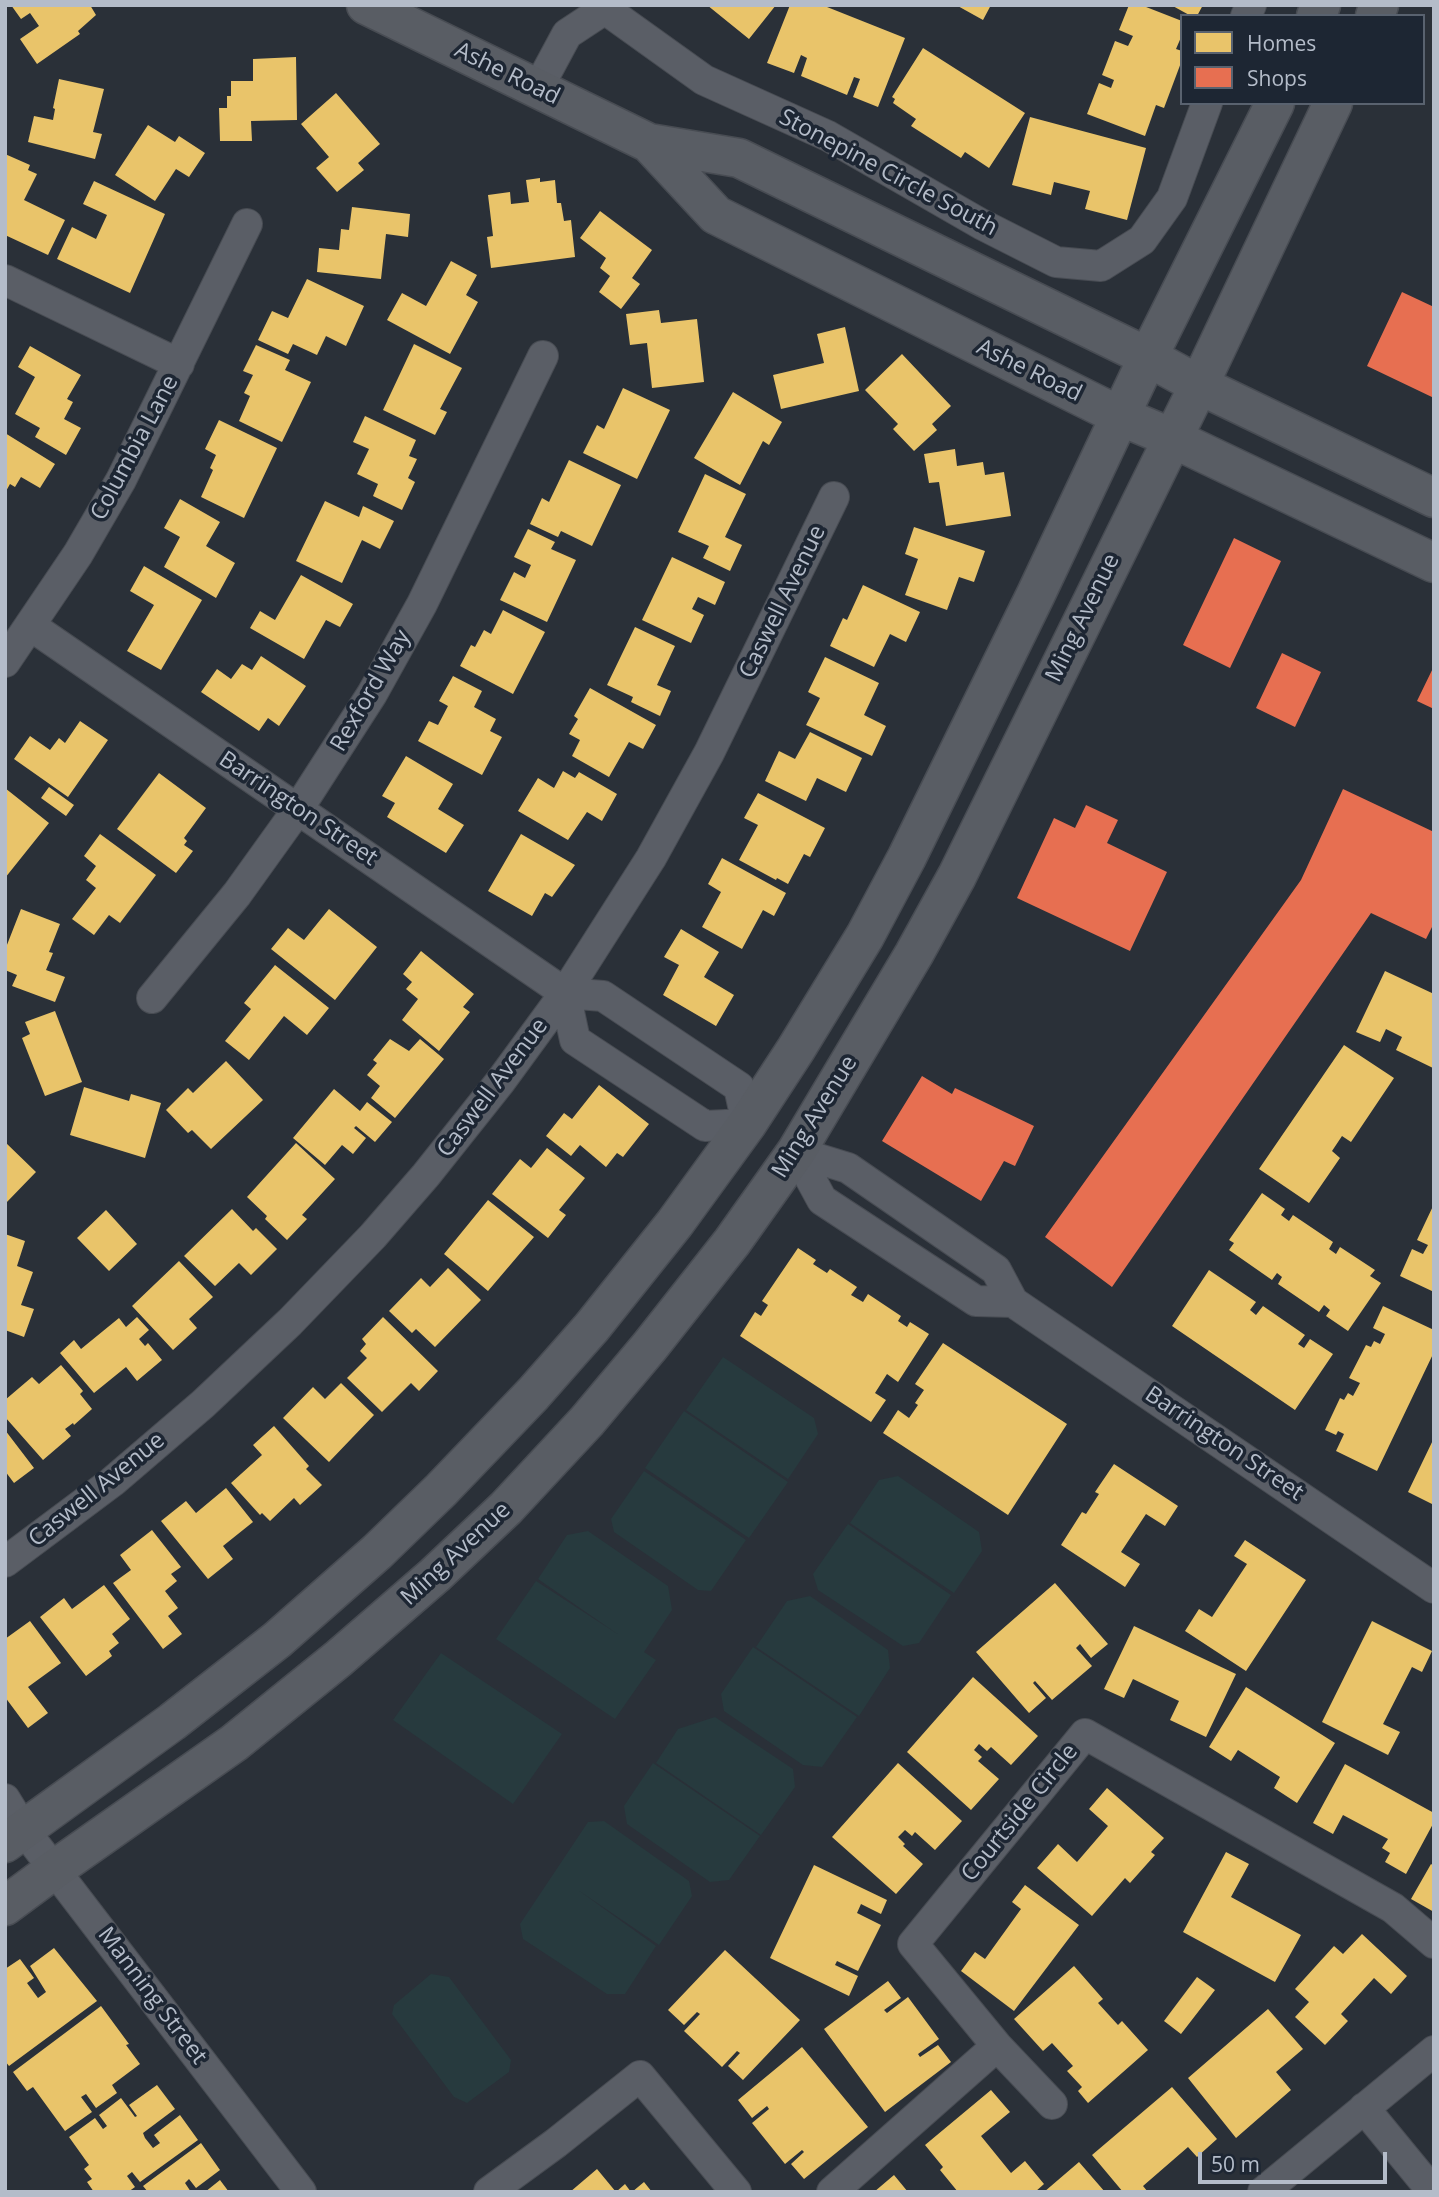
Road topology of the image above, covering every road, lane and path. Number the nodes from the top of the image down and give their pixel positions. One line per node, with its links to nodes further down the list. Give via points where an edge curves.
1 (366, 5): 2 (main road, Ashe Road)
2 (538, 88): 3 (street, Stonepine Circle South, via 567,34 604,9 704,80 828,136 981,224 1056,262 1101,266 1142,240 1172,198); 6 (main road, Ashe Road)
3 (1206, 105)
4 (1274, 105): 10 (main road)
5 (1333, 105): 12 (main road, Ming Avenue)
6 (649, 144): 10 (main road, Ashe Road, via 739,158); 13 (main road, Ashe Road, via 716,215)
7 (247, 224): 11 (street, Columbia Lane)
8 (5, 280): 11 (street)
9 (543, 356): 20 (street, Rexford Way, via 415,615 372,694)
10 (1148, 357): 12 (main road, Ashe Road); 13 (main road)
11 (179, 365): 18 (street, Columbia Lane, via 121,480)
12 (1199, 386): 14 (main road, Ming Avenue); 16 (main road, Ashe Road)
13 (1120, 416): 14 (main road, Ashe Road); 21 (main road, via 926,820)
14 (1172, 438): 17 (main road, Ashe Road); 25 (main road, Ming Avenue, via 957,876)
15 (834, 497): 22 (street, Caswell Avenue, via 709,753 651,858)
16 (1434, 498)
17 (1434, 563)
18 (31, 626): 19 (street, Columbia Lane); 20 (street, Barrington Street)
19 (5, 662)
20 (298, 809): 22 (street, Barrington Street); 23 (street, Rexford Way, via 237,894)
21 (865, 936): 24 (main road); 25 (main road, via 790,1112)
22 (565, 993): 24 (street, via 603,996 739,1087); 24 (street, via 575,1040 705,1126); 28 (street, Caswell Avenue, via 426,1175 290,1322 112,1482)
23 (152, 998)
24 (747, 1124): 27 (main road, via 748,1182); 30 (main road, via 592,1327 533,1394 377,1552 277,1640 172,1722)
25 (796, 1152): 26 (street, Barrington Street, via 848,1168 985,1262 996,1270); 26 (street, via 822,1200 976,1301); 27 (main road, Ming Avenue)
26 (1013, 1302): 29 (street, Barrington Street)
27 (673, 1315): 31 (main road, Ming Avenue, via 587,1421 435,1575 234,1743)
28 (5, 1562)
29 (1434, 1588)
30 (11, 1824): 31 (street, Manning Street)
31 (55, 1869): 32 (main road, Ming Avenue); 38 (street, Manning Street)
32 (5, 1906)
33 (1434, 1943): 34 (street, Courtside Circle, via 1394,1908 1085,1734 913,1944)
34 (997, 2046): 36 (street, Courtside Circle); 41 (street)
35 (1434, 2051): 37 (street)
36 (1052, 2104)
37 (1364, 2108): 42 (street); 43 (street)
38 (301, 2192)
39 (489, 2192): 40 (street, via 640,2076)
40 (736, 2192)
41 (832, 2192)
42 (1263, 2192)
43 (1433, 2192)

